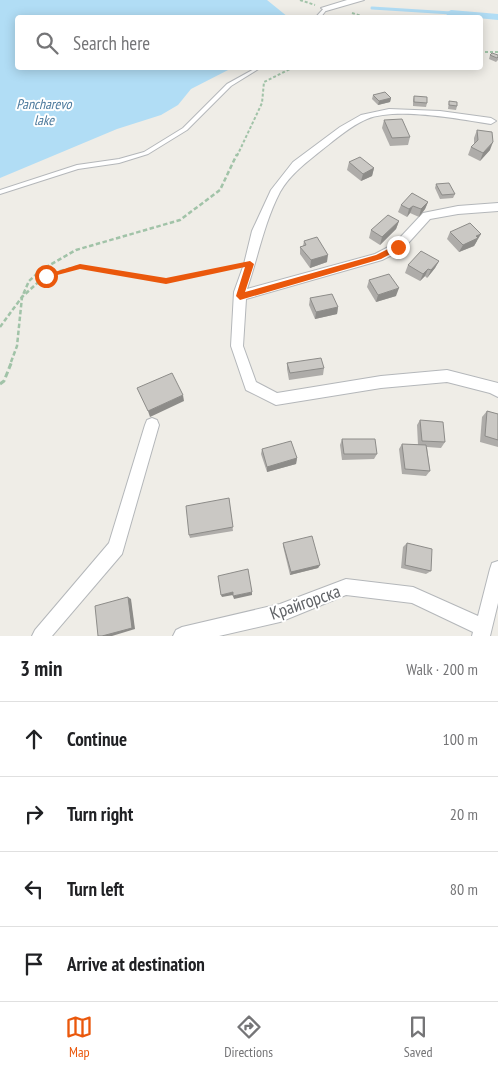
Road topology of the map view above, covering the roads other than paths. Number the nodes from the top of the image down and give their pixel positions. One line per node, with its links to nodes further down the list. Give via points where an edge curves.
1 (359, 0): 2 (street)
2 (326, 8): 3 (lane)
3 (320, 15)
4 (255, 70): 6 (lane, via 229,85 185,129 146,153 78,167)
5 (492, 121): 8 (street, via 389,112 364,117 343,129 297,164 276,190 258,231)
6 (0, 192)
7 (498, 207): 8 (street, via 427,216 398,247 378,257)
8 (240, 296): 9 (street, via 237,346 252,386 276,399 381,382 447,376)
9 (498, 391)
10 (152, 425): 13 (street, via 116,548)
11 (498, 569): 12 (street)
12 (482, 632): 14 (street, Крайгорска, via 413,595 346,587 280,613)
13 (41, 636)
14 (182, 636)

